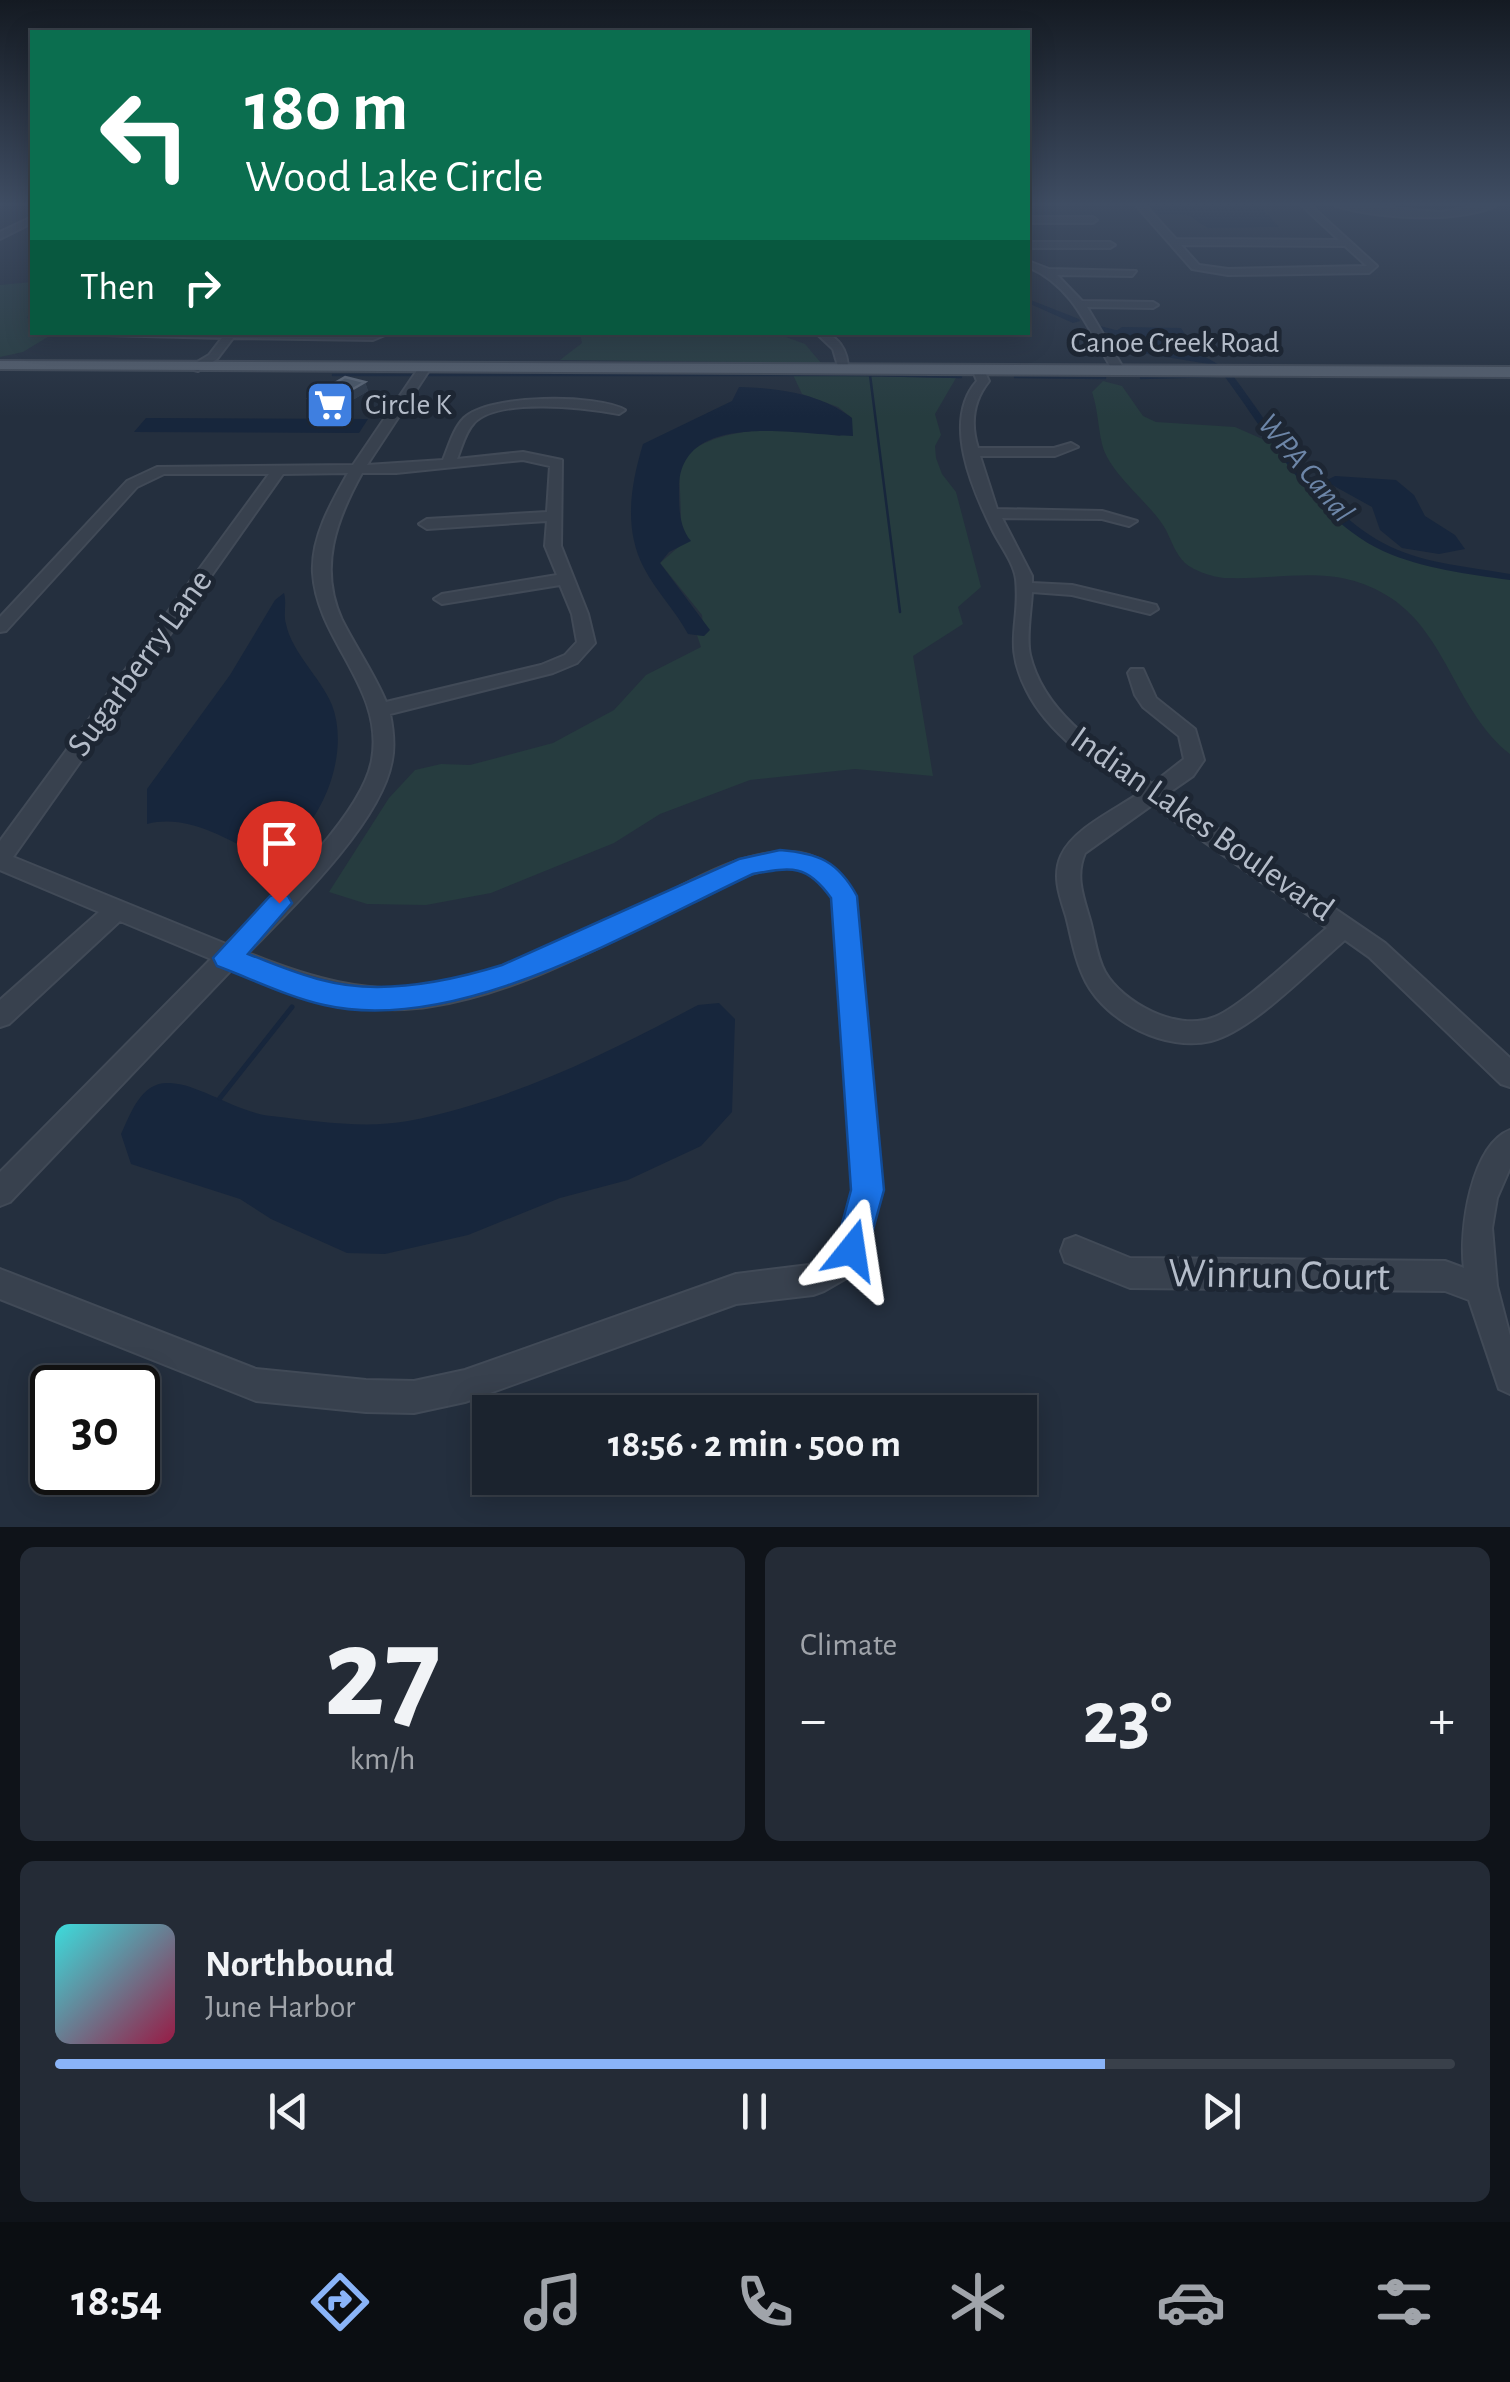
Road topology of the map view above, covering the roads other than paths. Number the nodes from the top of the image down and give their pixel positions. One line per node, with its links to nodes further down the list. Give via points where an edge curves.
1 (1052, 274): 2 (street)
2 (1077, 304): 3 (street); 13 (street)
3 (1152, 304)
4 (198, 335): 7 (street)
5 (379, 335): 7 (street)
6 (823, 335): 11 (street, via 838,348)
7 (228, 336): 8 (street)
8 (201, 364): 9 (main road, Canoe Creek Road); 10 (main road, Canoe Creek Road)
9 (0, 366)
10 (424, 369): 11 (main road, Canoe Creek Road); 20 (street)
11 (844, 370): 12 (main road, Canoe Creek Road)
12 (986, 371): 13 (main road, Canoe Creek Road); 17 (street, Indian Lakes Boulevard, via 994,388 971,404 966,417)
13 (1119, 371): 14 (main road, Canoe Creek Road)
14 (1510, 372)
15 (619, 410): 18 (street, via 529,405 482,412 470,418)
16 (1071, 447): 17 (street)
17 (972, 452): 21 (street, Indian Lakes Boulevard)
18 (448, 462): 20 (street); 22 (street, via 523,456 557,463)
19 (280, 468): 20 (street); 29 (street, via 179,467 146,475); 33 (street, Sugarberry Lane)
20 (361, 469): 31 (street, via 337,508 321,568 326,601)
21 (992, 513): 23 (street); 26 (street, Indian Lakes Boulevard)
22 (552, 516): 24 (street); 25 (street)
23 (1129, 521)
24 (426, 524)
25 (564, 579): 27 (street); 31 (street, via 586,644 571,659)
26 (1024, 587): 28 (street); 32 (street, Indian Lakes Boulevard, via 1021,654 1036,691 1076,738)
27 (442, 599)
28 (1150, 608)
29 (0, 627)
30 (1136, 673): 32 (street, via 1140,693 1178,724 1194,760)
31 (380, 710): 36 (street, via 382,762 361,811)
32 (1153, 794): 35 (street, Indian Lakes Boulevard); 35 (street, via 1078,847 1066,878 1096,978 1142,1019 1180,1032 1223,1026)
33 (0, 859): 34 (street)
34 (115, 912): 36 (street); 37 (street)
35 (1344, 926): 38 (street, Indian Lakes Boulevard)
36 (227, 958): 40 (street); 42 (street, via 325,994 431,995 510,974 748,866 818,856 844,896 868,1190 852,1250 813,1280 736,1289 464,1386 414,1397 256,1385)
37 (0, 1016)
38 (1510, 1075)
39 (1510, 1143): 43 (street, via 1482,1193 1477,1246)
40 (0, 1192)
41 (1076, 1251): 43 (street, Winrun Court, via 1130,1273 1445,1276)
42 (0, 1284)
43 (1483, 1290): 44 (street)
44 (1510, 1378)

